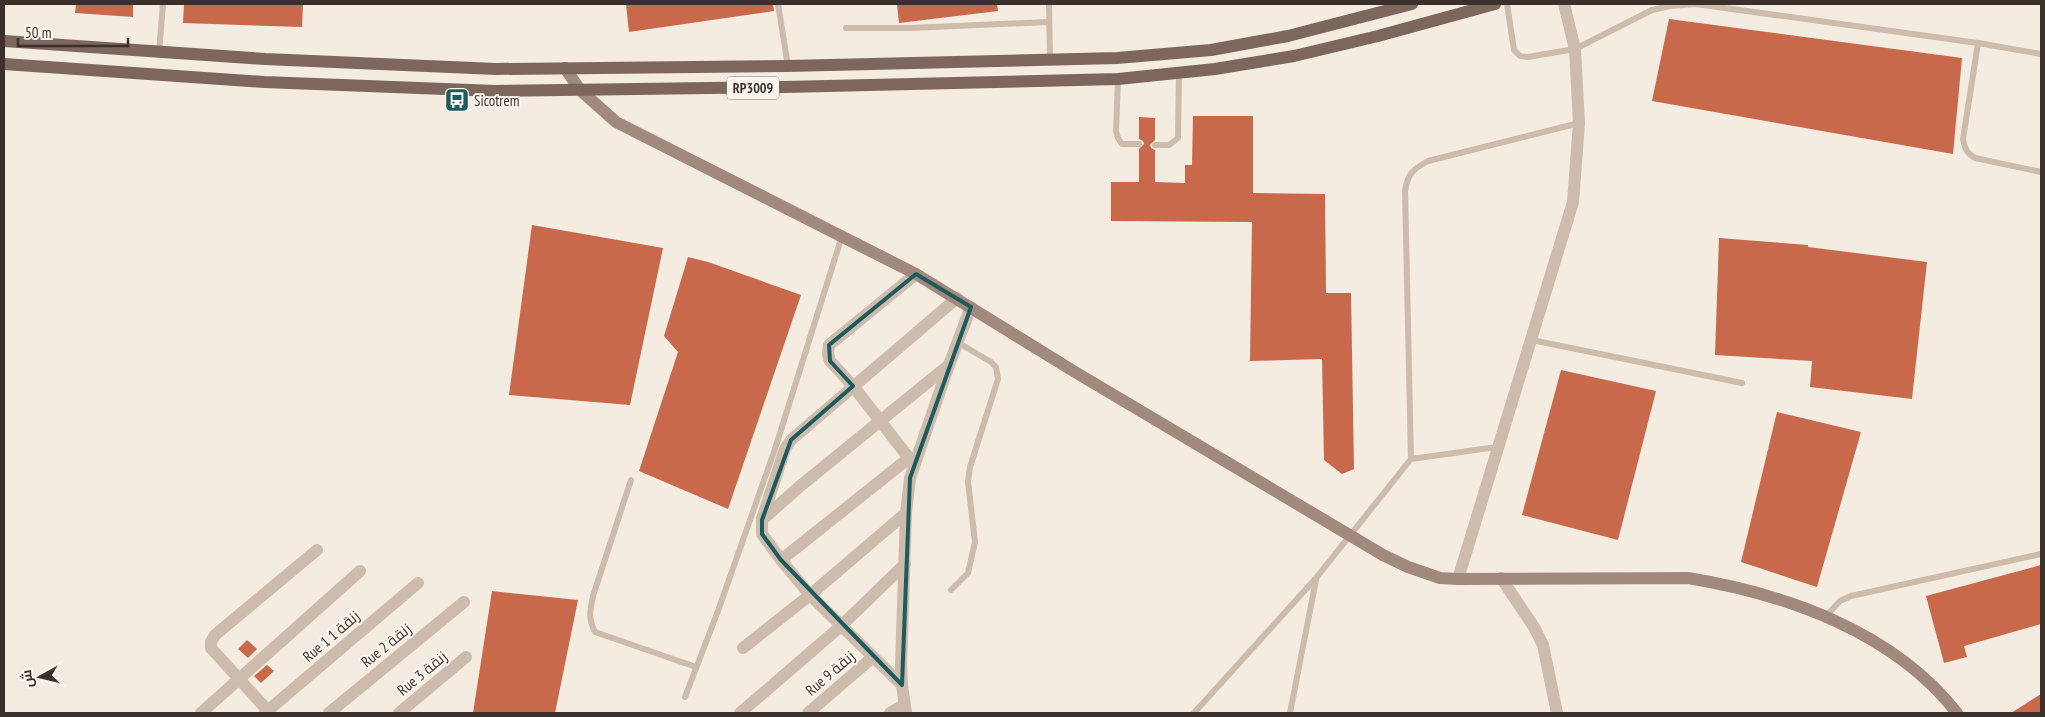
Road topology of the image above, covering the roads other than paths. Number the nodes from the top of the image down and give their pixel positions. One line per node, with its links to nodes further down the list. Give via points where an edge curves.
1 (163, 4): 13 (lane)
2 (778, 4): 17 (lane)
3 (1049, 4): 8 (lane)
4 (1412, 4): 15 (main road, RP3009, via 1288,36 1211,50)
5 (1495, 4): 19 (main road, RP3009, via 1294,56)
6 (1507, 4): 12 (lane, via 1514,50 1520,56)
7 (1564, 4): 12 (street)
8 (1049, 22): 9 (lane); 15 (lane)
9 (846, 28)
10 (4, 41): 13 (main road, RP3009)
11 (1978, 43): 12 (lane, via 1696,4 1652,10); 14 (lane); 25 (lane, via 1963,139 1965,148 1975,158)
12 (1575, 49): 22 (street)
13 (159, 52): 18 (main road, RP3009, via 265,60 496,69)
14 (2041, 54)
15 (1050, 59): 17 (main road, RP3009)
16 (4, 64): 21 (main road, RP3009, via 264,82 496,91)
17 (788, 66): 18 (main road, RP3009)
18 (566, 68): 21 (street)
19 (1179, 74): 20 (main road, RP3009); 24 (lane, via 1178,138 1169,145)
20 (1118, 79): 21 (main road, RP3009); 23 (lane, via 1118,138 1122,144)
21 (580, 90): 26 (street, via 616,122)
22 (1579, 123): 30 (street, via 1573,202); 37 (lane, via 1428,161 1414,169 1407,179)
23 (1139, 144)
24 (1155, 144)
25 (2041, 172)
26 (842, 236): 27 (street); 60 (lane, via 772,458)
27 (916, 274): 28 (street); 34 (street, via 829,345 830,361)
28 (957, 298): 29 (street); 34 (street)
29 (971, 307): 31 (street); 42 (street)
30 (1532, 340): 33 (lane); 36 (street)
31 (957, 342): 32 (street); 52 (lane, via 991,362 996,367 998,378 970,467 968,482 975,542 968,573)
32 (949, 365): 35 (street); 38 (street)
33 (1742, 383)
34 (853, 386): 35 (street); 41 (street, via 791,440)
35 (880, 422): 38 (street); 41 (street)
36 (1497, 447): 37 (lane); 50 (street)
37 (1412, 459): 42 (lane)
38 (911, 462): 40 (street); 45 (street)
39 (630, 480): 60 (lane, via 593,596 589,614 592,625 595,632)
40 (906, 513): 46 (street); 53 (street)
41 (762, 520): 45 (street, via 762,534)
42 (1349, 536): 48 (lane); 50 (street, via 1408,567 1440,578)
43 (318, 550): 61 (street, via 215,635 211,648)
44 (2041, 554): 55 (lane, via 1851,596 1840,601)
45 (781, 560): 53 (street)
46 (905, 564): 56 (street); 62 (street)
47 (360, 571): 61 (street)
48 (1316, 578): 72 (lane); 73 (lane)
49 (1501, 578): 50 (street); 55 (street, via 1688,578 1761,594); 74 (street, via 1543,646)
50 (1458, 579)
51 (418, 583): 65 (street, Rue 1 زنقة 1)
52 (951, 590)
53 (810, 595): 56 (street); 57 (street)
54 (464, 602): 67 (street, Rue 2 زنقة)
55 (1825, 617): 75 (street, via 1858,633 1908,666 1939,690)
56 (841, 626): 59 (street); 69 (street)
57 (743, 648)
58 (466, 657): 68 (street, Rue 3 زنقة)
59 (872, 658): 62 (street); 70 (street, Rue 9 زنقة)
60 (696, 667): 63 (lane)
61 (240, 679): 65 (street); 66 (street)
62 (902, 685): 64 (street)
63 (685, 697)
64 (905, 709): 71 (street)
65 (268, 712)
66 (201, 713)
67 (329, 713)
68 (400, 713)
69 (740, 713)
70 (808, 713)
71 (890, 713)
72 (1194, 713)
73 (1290, 713)
74 (1557, 713)
75 (1957, 713)

